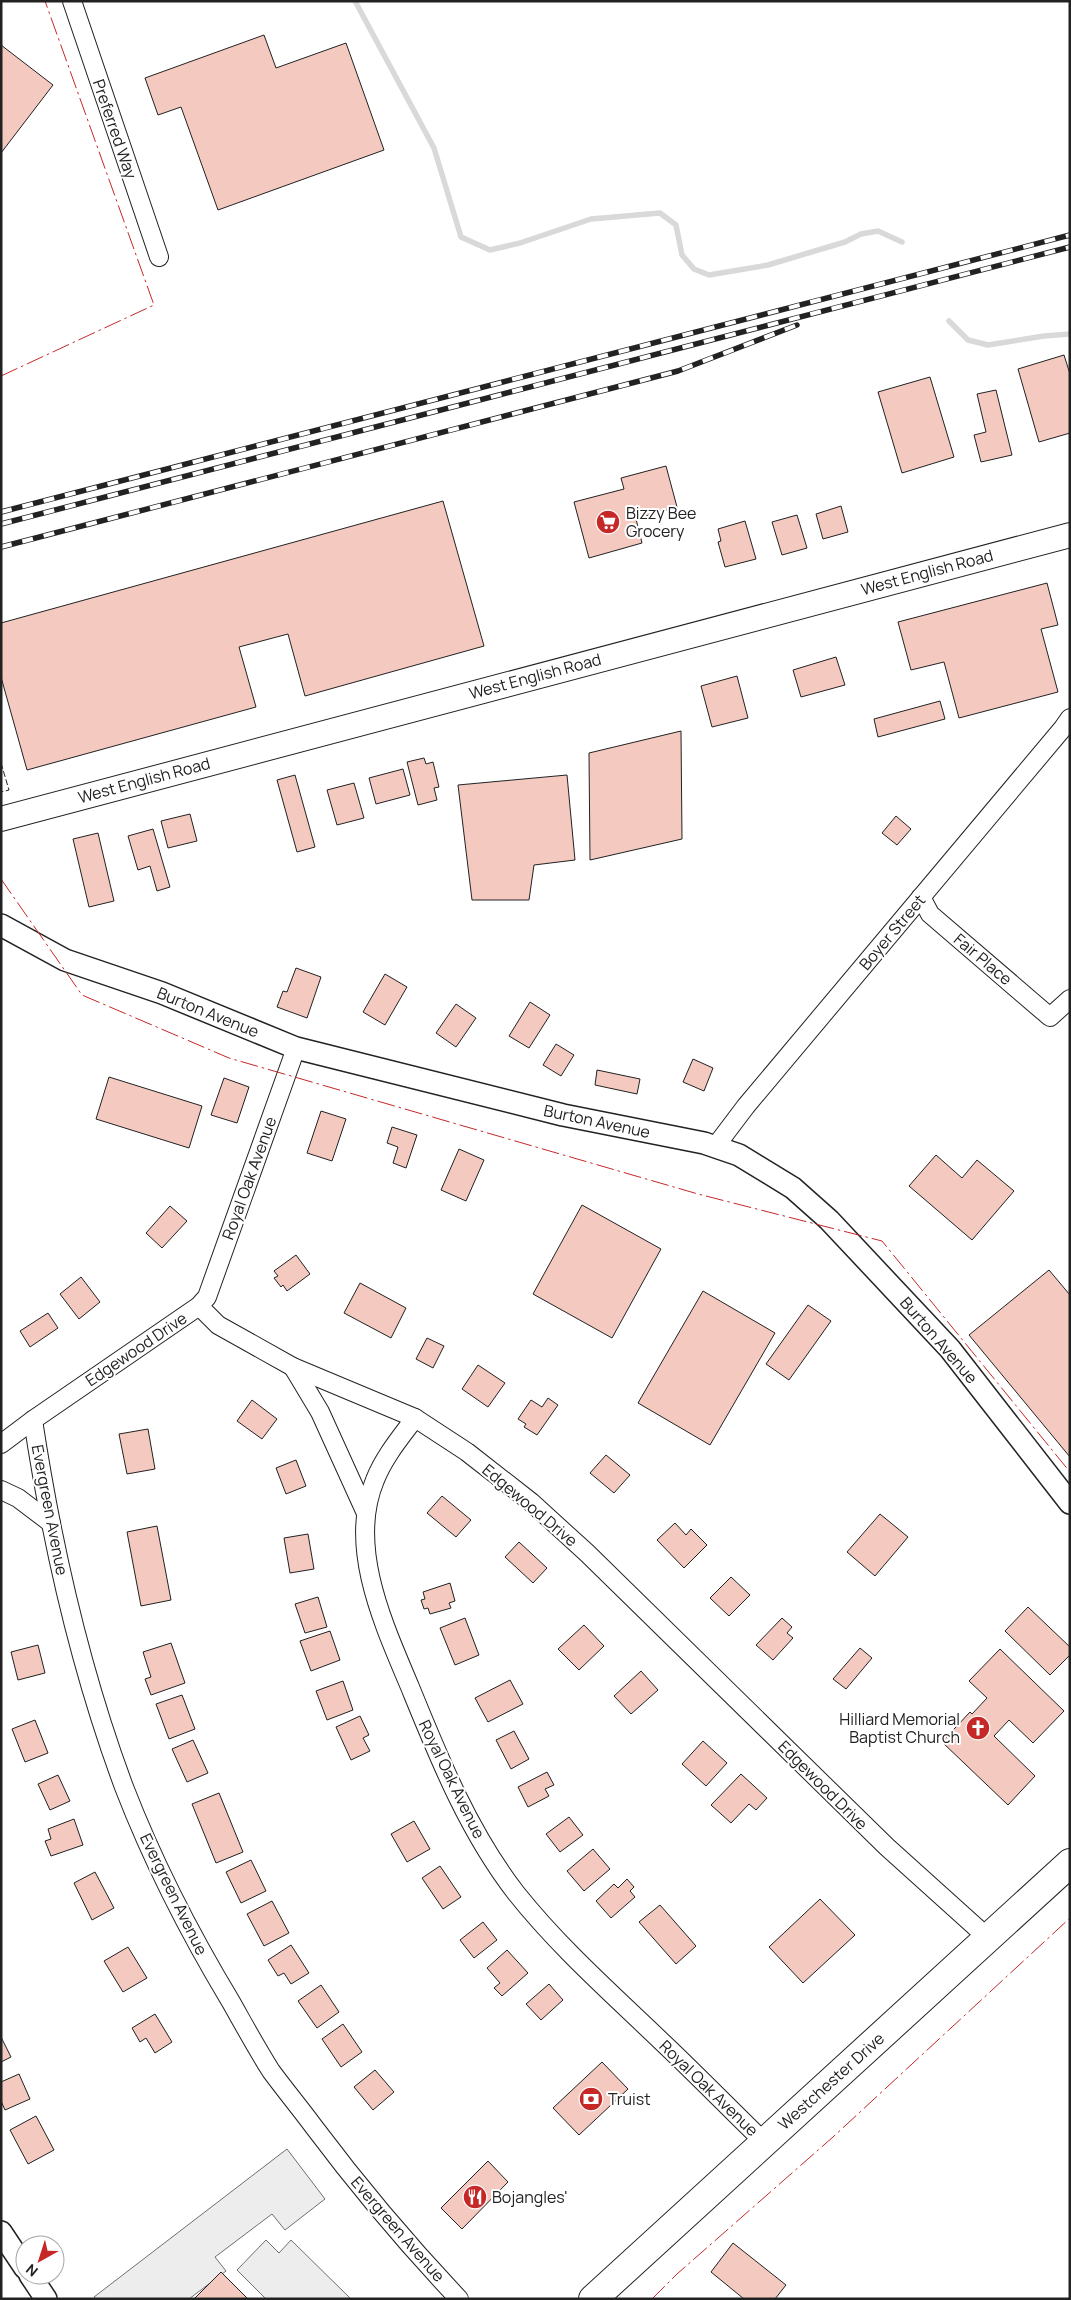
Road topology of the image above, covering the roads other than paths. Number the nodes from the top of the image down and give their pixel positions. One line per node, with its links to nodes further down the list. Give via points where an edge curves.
1 (72, 1): 2 (street, Preferred Way)
2 (159, 257)
3 (1069, 537): 5 (main road, West English Road)
4 (1070, 718): 6 (street, Boyer Street)
5 (1, 819)
6 (921, 897): 8 (street, Fair Place, via 930,914 1050,1016); 10 (street, Boyer Street)
7 (1, 925): 9 (street, Burton Avenue, via 65,960 162,993)
8 (1070, 999)
9 (296, 1048): 10 (street, Burton Avenue, via 563,1115); 11 (street, Royal Oak Avenue, via 207,1297)
10 (715, 1147): 17 (street, Burton Avenue, via 738,1155 793,1188 829,1220 950,1349)
11 (198, 1306): 12 (street, Edgewood Drive, via 218,1325); 14 (street, Edgewood Drive)
12 (293, 1367): 13 (street, Edgewood Drive); 18 (street, via 320,1412)
13 (415, 1418): 18 (street, Royal Oak Avenue, via 386,1457); 21 (street, Edgewood Drive, via 531,1502 887,1847)
14 (32, 1420): 15 (street, Edgewood Drive); 19 (street, Evergreen Avenue)
15 (1, 1444)
16 (1, 1490): 19 (street, via 18,1498)
17 (1070, 1503)
18 (365, 1511): 22 (street, Royal Oak Avenue, via 367,1553 376,1597 442,1766 479,1836 516,1892 580,1966)
19 (51, 1523): 27 (street, Evergreen Avenue, via 76,1637 98,1714 125,1789 165,1882 211,1970 271,2071 360,2188)
20 (1070, 1863): 21 (main road, Westchester Drive)
21 (988, 1938): 22 (main road, Westchester Drive)
22 (763, 2141): 28 (main road, Westchester Drive)
23 (1, 2232): 24 (street)
24 (15, 2253)
25 (37, 2285): 26 (street)
26 (46, 2299)
27 (459, 2299)
28 (592, 2299)

